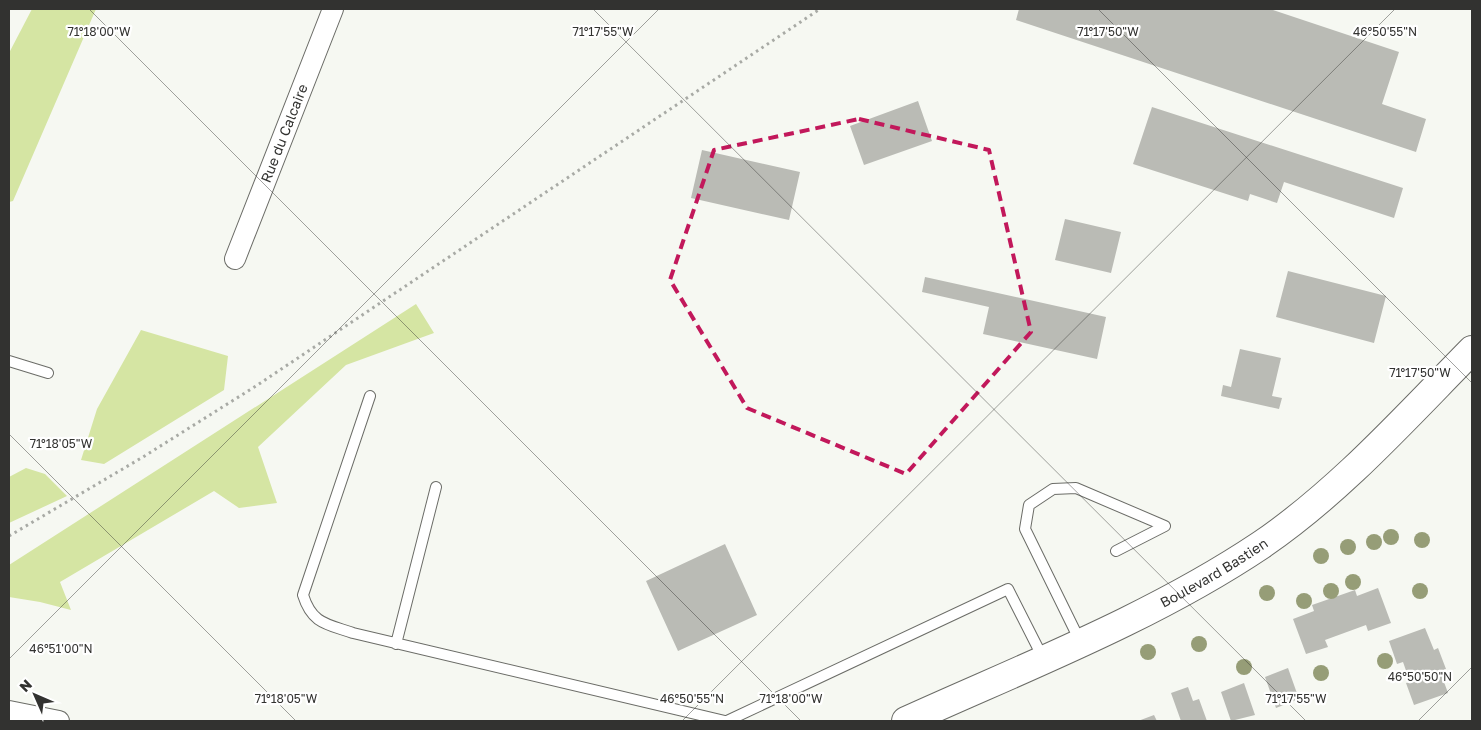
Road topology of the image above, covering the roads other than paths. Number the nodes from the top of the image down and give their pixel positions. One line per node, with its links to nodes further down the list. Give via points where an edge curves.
1 (333, 9): 2 (street, Rue du Calcaire)
2 (235, 259)
3 (1472, 350): 9 (main road, Boulevard Bastien, via 1342,481 1262,544 1191,588)
4 (9, 361): 5 (lane)
5 (48, 373)
6 (370, 396): 10 (lane, via 303,595 309,612 325,624)
7 (436, 487): 10 (lane)
8 (1116, 551): 9 (lane, via 1166,526 1076,488 1052,489 1029,505 1025,529)
9 (1080, 642): 11 (main road, Boulevard Bastien)
10 (396, 644): 14 (lane)
11 (1044, 659): 14 (lane, via 1008,589); 15 (main road, Boulevard Bastien)
12 (9, 711): 13 (street)
13 (59, 721)
14 (726, 721)
15 (906, 721)

